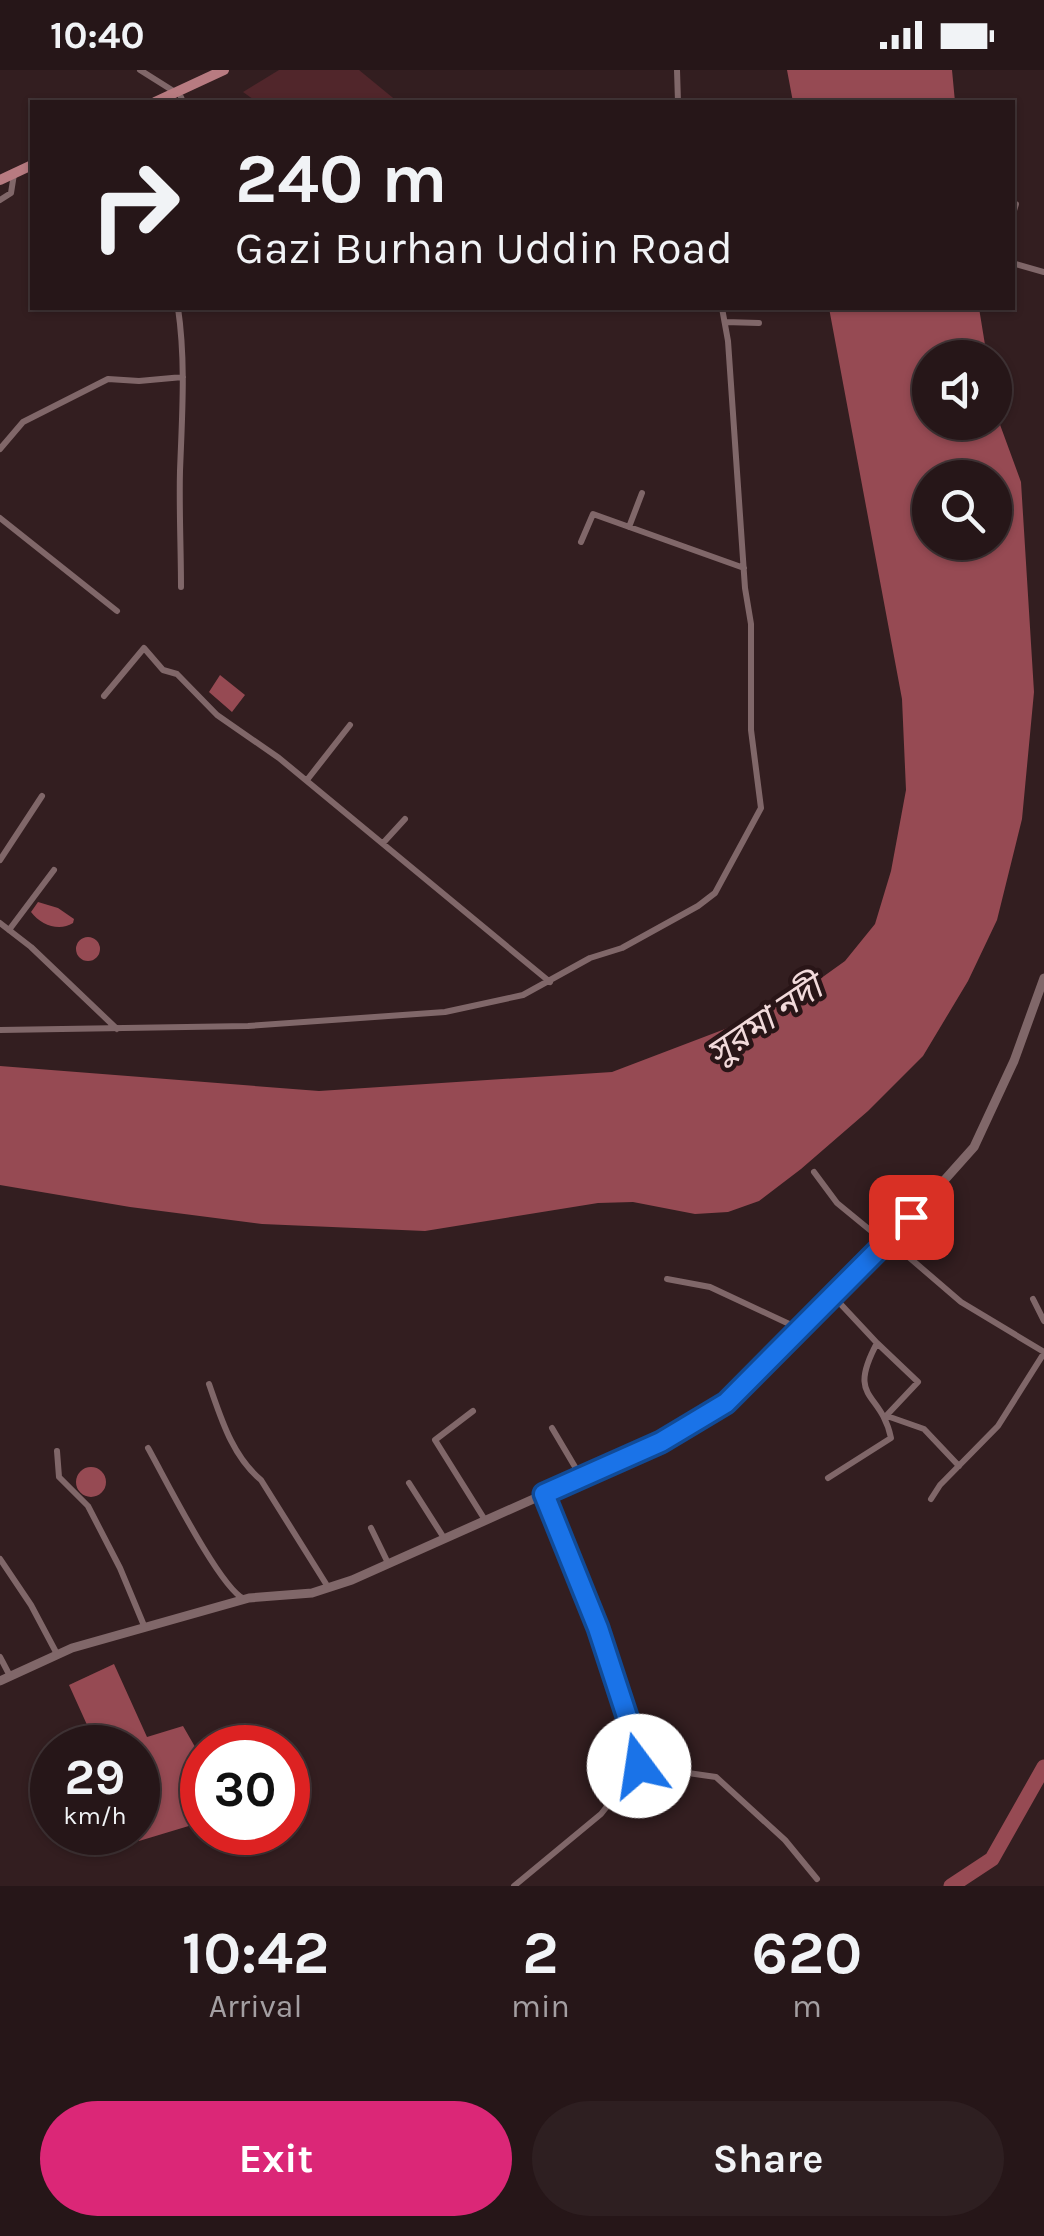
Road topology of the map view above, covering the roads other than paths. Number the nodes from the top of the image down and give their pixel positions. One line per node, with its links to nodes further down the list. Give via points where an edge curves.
1 (140, 70): 5 (street)
2 (224, 70): 5 (main road)
3 (238, 70): 5 (main road)
4 (676, 70): 6 (street)
5 (177, 99)
6 (678, 100)
7 (30, 163): 9 (main road)
8 (30, 163): 10 (main road)
9 (14, 174): 10 (main road); 11 (street, via 12,193)
10 (0, 177)
11 (0, 200)
12 (1016, 204): 13 (street)
13 (1015, 207)
14 (1015, 264): 15 (street)
15 (1044, 272)
16 (178, 310): 20 (street)
17 (722, 310): 18 (street)
18 (724, 322): 19 (street); 26 (street)
19 (758, 323)
20 (183, 377): 21 (street, via 108,379 23,422); 27 (street)
21 (0, 450)
22 (642, 493): 24 (street)
23 (0, 518): 28 (street)
24 (629, 527): 25 (street, via 593,514); 26 (street)
25 (581, 542)
26 (744, 568): 40 (street, via 761,808 706,900)
27 (181, 588)
28 (117, 612)
29 (104, 696): 31 (street, via 144,648 217,715)
30 (350, 725): 31 (street)
31 (306, 780): 34 (street)
32 (42, 796): 35 (street)
33 (405, 819): 34 (street)
34 (384, 842): 40 (street)
35 (0, 860)
36 (54, 870): 38 (street)
37 (0, 923): 38 (street)
38 (9, 930): 42 (street)
39 (1044, 978): 44 (street, via 974,1147)
40 (550, 982): 42 (street, via 523,995 446,1012)
41 (0, 1030): 42 (street)
42 (118, 1030)
43 (814, 1172): 44 (street, via 838,1204)
44 (889, 1242): 46 (street); 51 (street, via 961,1302)
45 (667, 1279): 49 (street, via 710,1286)
46 (834, 1297): 49 (street); 50 (street)
47 (1033, 1299): 48 (street)
48 (1044, 1321)
49 (801, 1330): 59 (street, via 726,1403 661,1442)
50 (877, 1344): 54 (street, via 863,1369 864,1386); 54 (street, via 918,1382)
51 (1043, 1352): 58 (street, via 998,1426)
52 (209, 1384): 69 (street, via 228,1440)
53 (474, 1412): 64 (street, via 435,1440)
54 (886, 1416): 58 (street, via 924,1429); 60 (street, via 888,1443)
55 (552, 1428): 59 (street)
56 (148, 1448): 70 (street, via 231,1590)
57 (57, 1451): 71 (street, via 59,1478 88,1506)
58 (959, 1466): 63 (street)
59 (581, 1477): 62 (street)
60 (828, 1478)
61 (410, 1483): 66 (street)
62 (544, 1494): 64 (street); 75 (street, via 598,1628)
63 (931, 1499)
64 (485, 1520): 66 (street)
65 (372, 1528): 68 (street)
66 (444, 1538): 68 (street)
67 (0, 1560): 72 (street)
68 (388, 1564): 69 (street)
69 (328, 1588): 70 (street)
70 (245, 1599): 71 (street)
71 (145, 1628): 72 (street)
72 (57, 1654): 74 (street)
73 (0, 1657): 74 (street)
74 (5, 1678)
75 (639, 1766): 76 (street, via 716,1777); 77 (street, via 600,1814)
76 (817, 1879)
77 (514, 1886)

